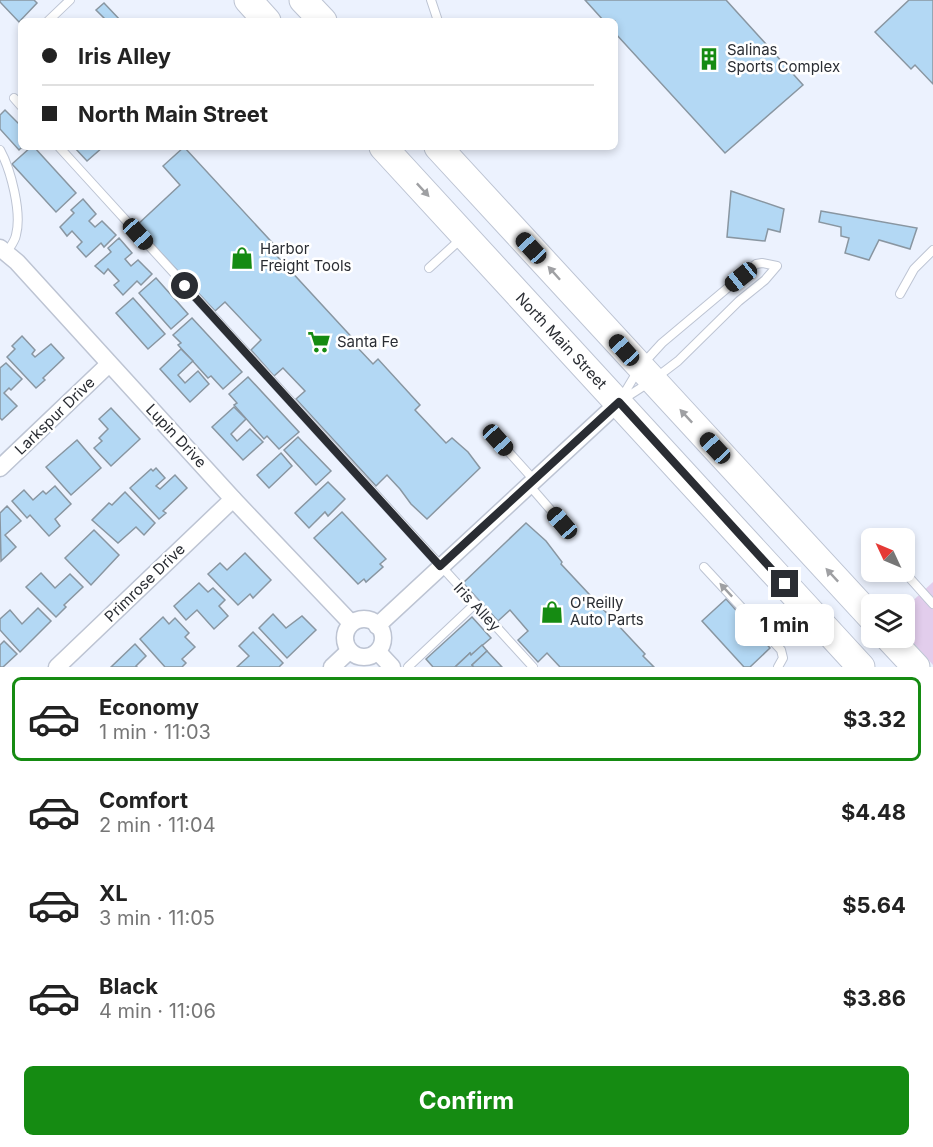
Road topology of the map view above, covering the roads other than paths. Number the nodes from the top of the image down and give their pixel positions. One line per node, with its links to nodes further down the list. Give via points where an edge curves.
1 (70, 0): 4 (lane)
2 (303, 0): 5 (main road)
3 (431, 0): 6 (lane)
4 (51, 18)
5 (320, 18)
6 (437, 18)
7 (14, 98): 8 (lane)
8 (18, 103)
9 (0, 150): 14 (lane, via 16,202 16,236)
10 (62, 150): 28 (lane, Iris Alley)
11 (386, 150): 13 (main road, North Main Street, one-way to 13)
12 (441, 150): 21 (main road, one-way to 12)
13 (464, 236): 16 (lane); 22 (main road, North Main Street)
14 (3, 250): 20 (street, Lupin Drive)
15 (933, 250): 18 (lane, via 914,269)
16 (429, 268)
17 (725, 290): 19 (lane); 19 (lane, via 756,264 777,266); 21 (lane, via 662,343)
18 (900, 294)
19 (739, 301): 21 (lane, via 678,361)
20 (109, 364): 24 (street, Larkspur Drive); 26 (street, Lupin Drive)
21 (646, 374): 22 (lane); 22 (lane); 33 (main road, one-way to 21)
22 (619, 402): 25 (street); 45 (main road, North Main Street)
23 (498, 440): 25 (lane)
24 (0, 468)
25 (531, 483): 27 (lane); 28 (street)
26 (233, 499): 34 (street, Lupin Drive); 39 (street, Primrose Drive)
27 (562, 523)
28 (440, 566): 31 (lane, Iris Alley); 35 (street)
29 (704, 567): 44 (lane, one-way to 29, via 783,658 781,651)
30 (913, 582): 32 (lane)
31 (475, 604): 42 (lane); 43 (lane, Iris Alley)
32 (933, 604)
33 (861, 606)
34 (351, 623): 35 (street, via 364,618); 37 (street, via 344,639)
35 (377, 626): 38 (street, via 383,637)
36 (898, 648): 46 (main road)
37 (350, 651): 38 (street, via 365,658); 40 (street)
38 (378, 652): 41 (street)
39 (57, 667)
40 (332, 667)
41 (392, 667)
42 (408, 667)
43 (533, 667)
44 (778, 667)
45 (861, 667)
46 (916, 667)

